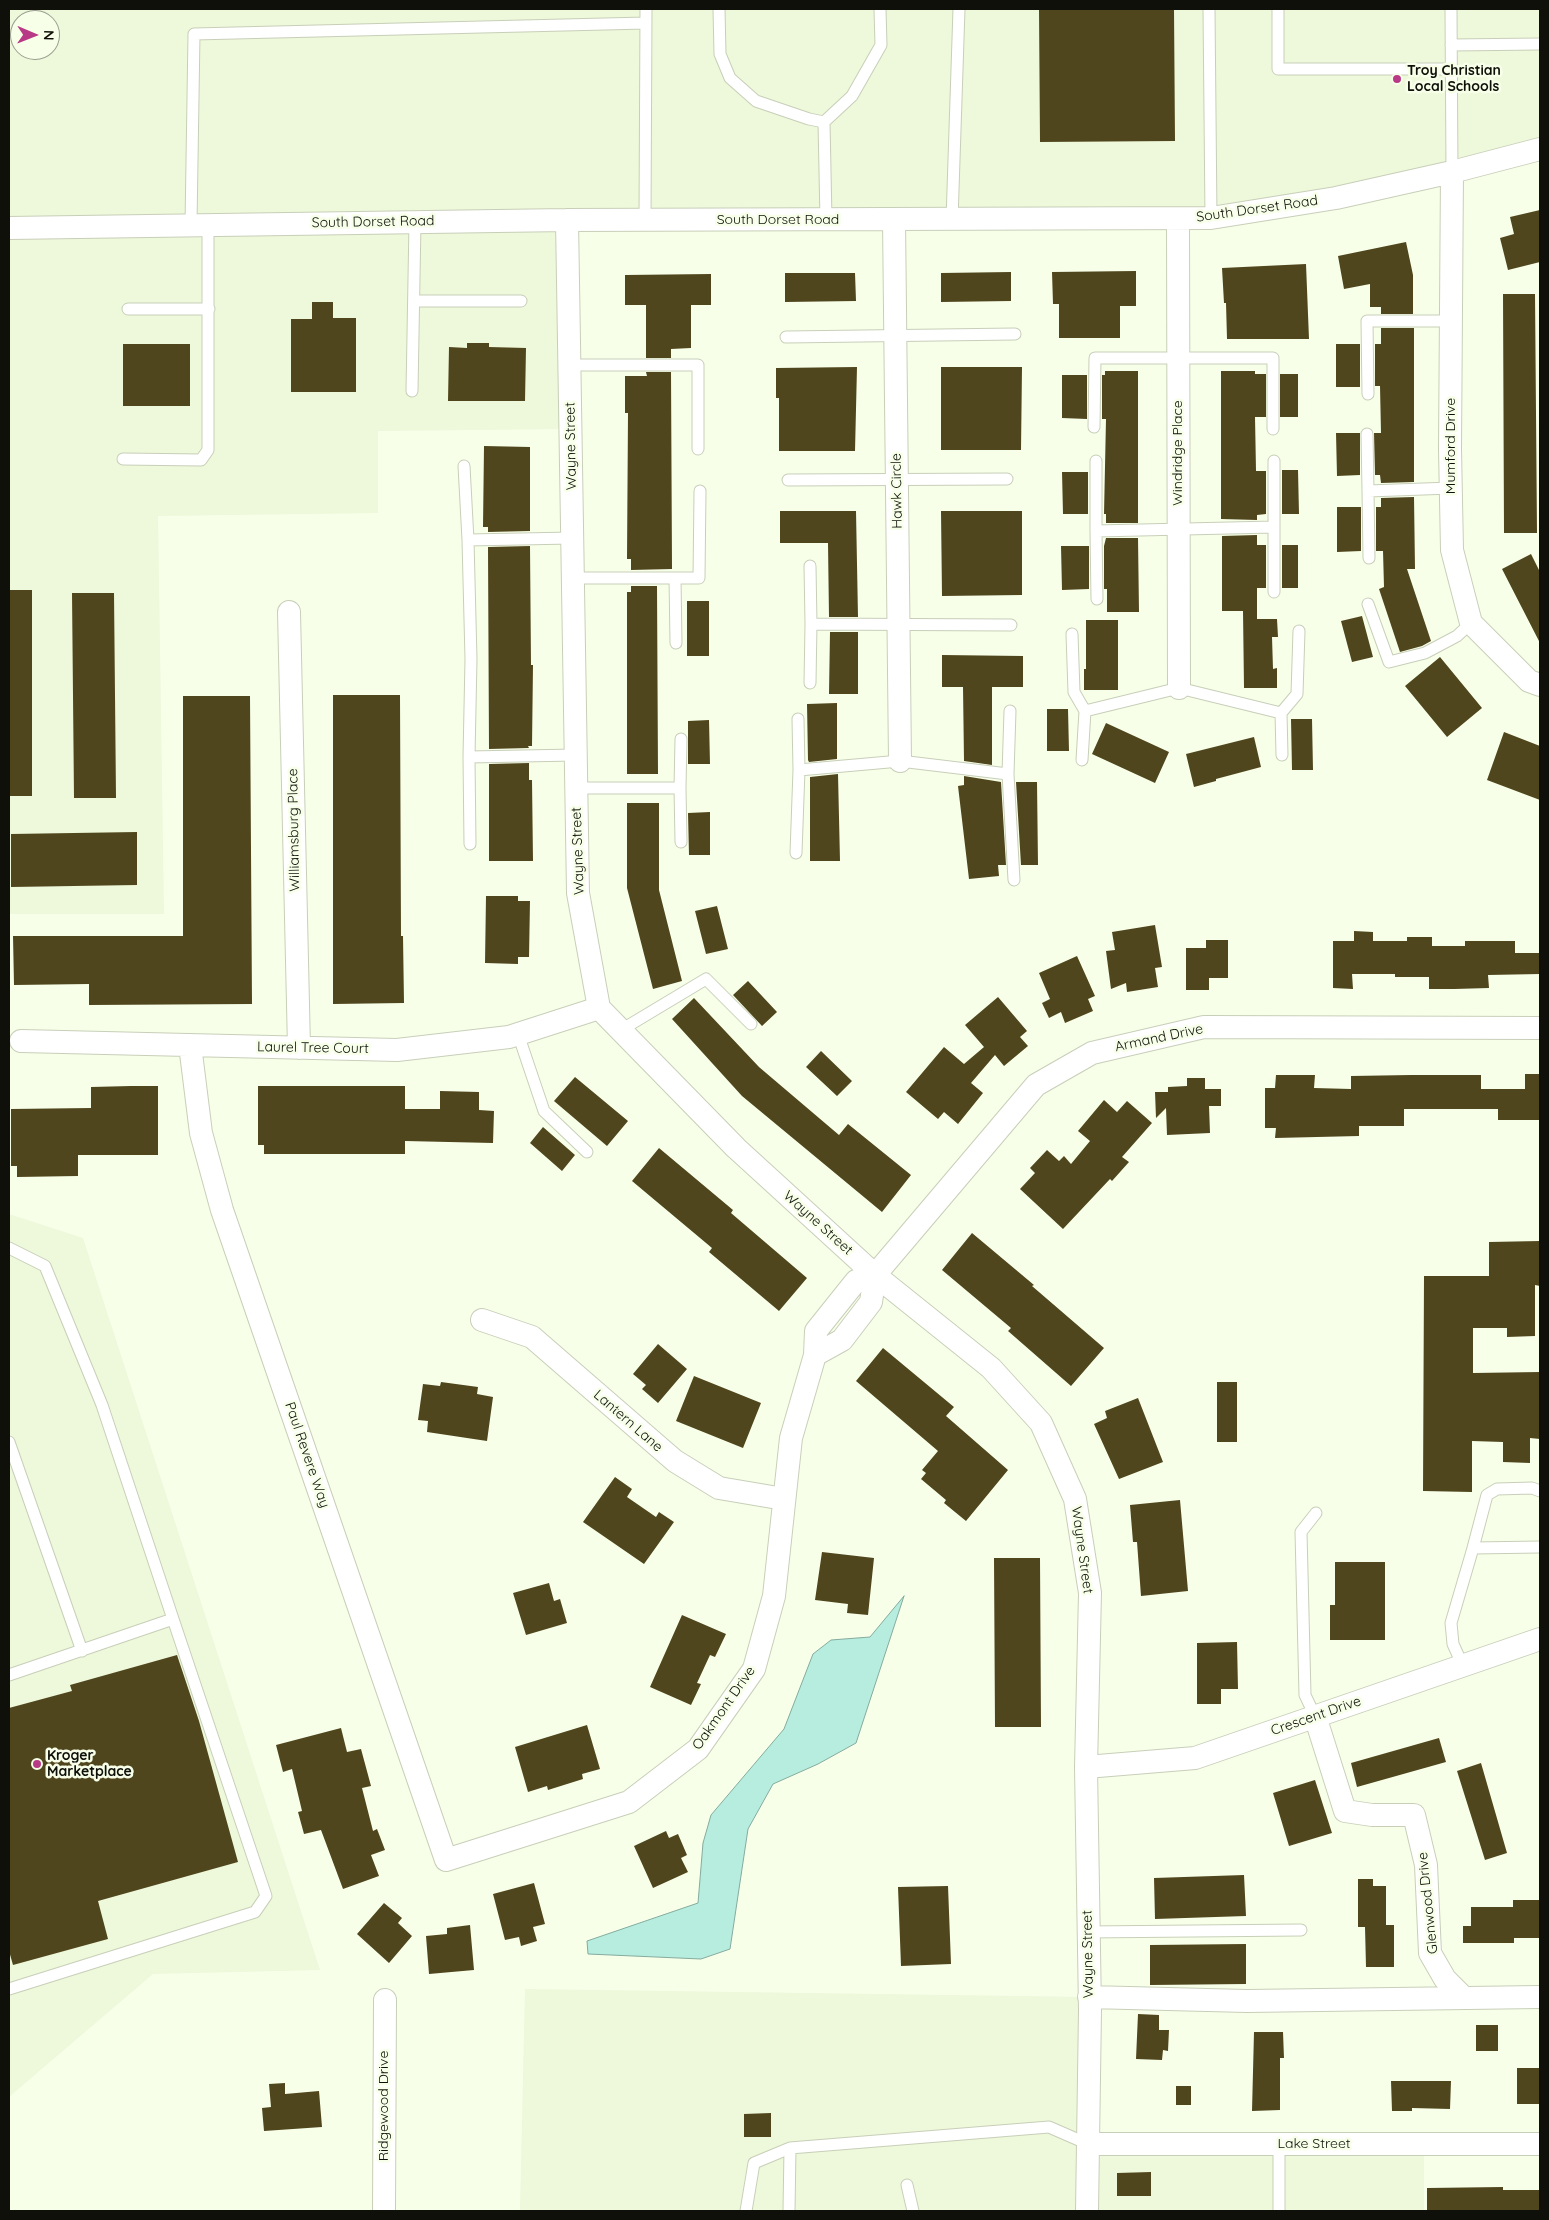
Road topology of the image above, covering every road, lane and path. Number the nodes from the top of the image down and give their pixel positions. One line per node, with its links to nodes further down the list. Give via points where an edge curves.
1 (646, 9): 8 (lane)
2 (719, 9): 12 (lane, via 720,54 730,78 756,101)
3 (880, 9): 12 (lane, via 881,45 852,96)
4 (959, 9): 21 (lane)
5 (1209, 9): 15 (lane)
6 (1278, 9): 11 (lane, via 1278,69)
7 (1451, 9): 10 (lane)
8 (646, 23): 18 (lane); 23 (lane, via 194,34)
9 (1540, 44): 10 (lane)
10 (1451, 45): 11 (lane)
11 (1451, 69): 14 (lane)
12 (824, 122): 19 (lane)
13 (1540, 149): 14 (street, South Dorset Road)
14 (1452, 172): 15 (street, South Dorset Road, via 1336,198); 29 (street, Mumford Drive)
15 (1211, 218): 16 (street, South Dorset Road)
16 (1178, 219): 21 (street, South Dorset Road); 33 (street, Windridge Place)
17 (567, 220): 18 (street, South Dorset Road); 22 (street, South Dorset Road); 34 (street, Wayne Street)
18 (645, 220): 19 (street, South Dorset Road)
19 (826, 220): 20 (street, South Dorset Road)
20 (894, 220): 21 (street, South Dorset Road); 31 (street, Hawk Circle)
21 (952, 220)
22 (415, 222): 23 (street, South Dorset Road); 25 (lane)
23 (200, 225): 24 (street, South Dorset Road); 28 (lane)
24 (9, 228)
25 (414, 301): 26 (lane); 35 (lane)
26 (521, 301)
27 (128, 309): 28 (lane)
28 (208, 309): 41 (lane, via 208,450 201,460)
29 (1451, 321): 36 (lane, via 1367,321); 48 (street, Mumford Drive)
30 (1015, 334): 31 (lane)
31 (894, 335): 32 (lane); 47 (street, Hawk Circle)
32 (786, 336)
33 (1178, 358): 37 (lane, via 1096,358); 38 (lane, via 1273,358); 52 (street, Windridge Place)
34 (569, 365): 40 (lane, via 698,365); 54 (street, Wayne Street)
35 (412, 391)
36 (1368, 394)
37 (1094, 427)
38 (1273, 428)
39 (1368, 434): 49 (lane)
40 (698, 449)
41 (123, 459)
42 (1096, 460): 53 (lane)
43 (1274, 461): 51 (lane)
44 (464, 466): 55 (lane)
45 (1007, 479): 47 (lane)
46 (788, 480): 47 (lane)
47 (897, 481): 66 (street, Hawk Circle)
48 (1451, 488): 49 (lane); 64 (street, Mumford Drive, via 1452,550)
49 (1368, 490): 56 (lane)
50 (700, 491): 59 (lane, via 699,578)
51 (1274, 527): 52 (lane); 60 (lane)
52 (1178, 528): 53 (lane); 73 (street, Windridge Place)
53 (1096, 531): 61 (lane)
54 (572, 538): 55 (lane); 58 (street, Wayne Street)
55 (468, 540): 81 (lane)
56 (1369, 558)
57 (810, 566): 65 (lane)
58 (573, 578): 59 (lane); 80 (street, Wayne Street)
59 (675, 578): 70 (lane)
60 (1274, 592)
61 (1097, 599)
62 (1368, 604): 64 (lane, via 1389,662 1425,653 1457,636)
63 (288, 612): 99 (street, Williamsburg Place)
64 (1471, 623): 72 (street, via 1529,681)
65 (811, 624): 66 (lane); 71 (lane)
66 (898, 625): 67 (lane); 83 (street, Hawk Circle)
67 (1011, 625)
68 (1299, 631): 76 (lane, via 1297,694)
69 (1072, 634): 75 (lane, via 1074,692)
70 (676, 643)
71 (810, 683)
72 (1540, 685)
73 (1179, 688): 75 (lane); 76 (lane)
74 (1010, 711): 85 (lane)
75 (1085, 711): 82 (lane)
76 (1281, 713): 79 (lane)
77 (798, 719): 84 (lane)
78 (681, 739): 87 (lane)
79 (1282, 754)
80 (575, 755): 81 (lane); 86 (street, Wayne Street)
81 (469, 757): 89 (lane)
82 (1082, 760)
83 (900, 761): 84 (lane); 85 (lane)
84 (799, 770): 90 (lane)
85 (1008, 774): 91 (lane)
86 (576, 788): 87 (lane); 92 (street, Wayne Street, via 578,893)
87 (680, 788): 88 (lane)
88 (680, 842)
89 (470, 844)
90 (796, 853)
91 (1014, 880)
92 (600, 1008): 95 (street, Wayne Street); 96 (street, Laurel Tree Court)
93 (751, 1024): 95 (lane, via 706,979)
94 (1540, 1028): 102 (street, Armand Drive, via 1204,1027 1092,1053 1036,1085)
95 (621, 1030): 102 (street, Wayne Street, via 736,1148)
96 (518, 1034): 99 (street, Laurel Tree Court, via 509,1038 397,1050); 100 (lane, via 544,1111)
97 (21, 1041): 98 (street, Laurel Tree Court)
98 (190, 1045): 99 (street, Laurel Tree Court); 117 (street, Paul Revere Way, via 201,1133 222,1210)
99 (299, 1048)
100 (587, 1152)
101 (9, 1248): 110 (lane, via 45,1266 102,1405)
102 (874, 1275): 106 (street, Oakmont Drive, via 856,1281 816,1331 814,1354 791,1438); 116 (street, Wayne Street, via 991,1368 1041,1423 1075,1499 1090,1594)
103 (482, 1320): 106 (street, Lantern Lane, via 532,1337 675,1461 719,1488)
104 (9, 1442): 112 (lane)
105 (1540, 1491): 109 (lane, via 1532,1488 1498,1489 1487,1495)
106 (784, 1499): 117 (street, Oakmont Drive, via 774,1596 754,1669 698,1749 629,1802)
107 (1316, 1513): 115 (lane, via 1301,1532 1305,1695)
108 (1540, 1547): 109 (lane)
109 (1473, 1548): 113 (lane, via 1451,1623 1453,1644)
110 (173, 1619): 112 (lane); 120 (lane, via 266,1896 254,1912)
111 (1540, 1639): 113 (street, Crescent Drive)
112 (82, 1651): 114 (lane)
113 (1462, 1666): 115 (street, Crescent Drive)
114 (9, 1674)
115 (1315, 1716): 116 (street, Crescent Drive, via 1195,1758); 123 (street, Glenwood Drive, via 1345,1811 1414,1815 1426,1865 1430,1953 1445,1979)
116 (1086, 1767): 119 (street, Wayne Street)
117 (446, 1860)
118 (1302, 1930): 119 (lane)
119 (1087, 1932): 121 (street, Wayne Street)
120 (9, 1989)
121 (1089, 1997): 123 (street, via 1248,2001); 125 (street, Wayne Street)
122 (1540, 1997): 123 (street)
123 (1464, 1998)
124 (385, 2000): 130 (street, Ridgewood Drive)
125 (1088, 2144): 126 (street, Lake Street); 128 (lane, via 1049,2127); 134 (street, Wayne Street)
126 (1279, 2144): 127 (street, Lake Street); 135 (lane)
127 (1540, 2144)
128 (790, 2148): 131 (lane, via 754,2163); 132 (lane)
129 (907, 2185): 133 (lane)
130 (384, 2211)
131 (746, 2211)
132 (790, 2211)
133 (913, 2211)
134 (1087, 2211)
135 (1279, 2211)

